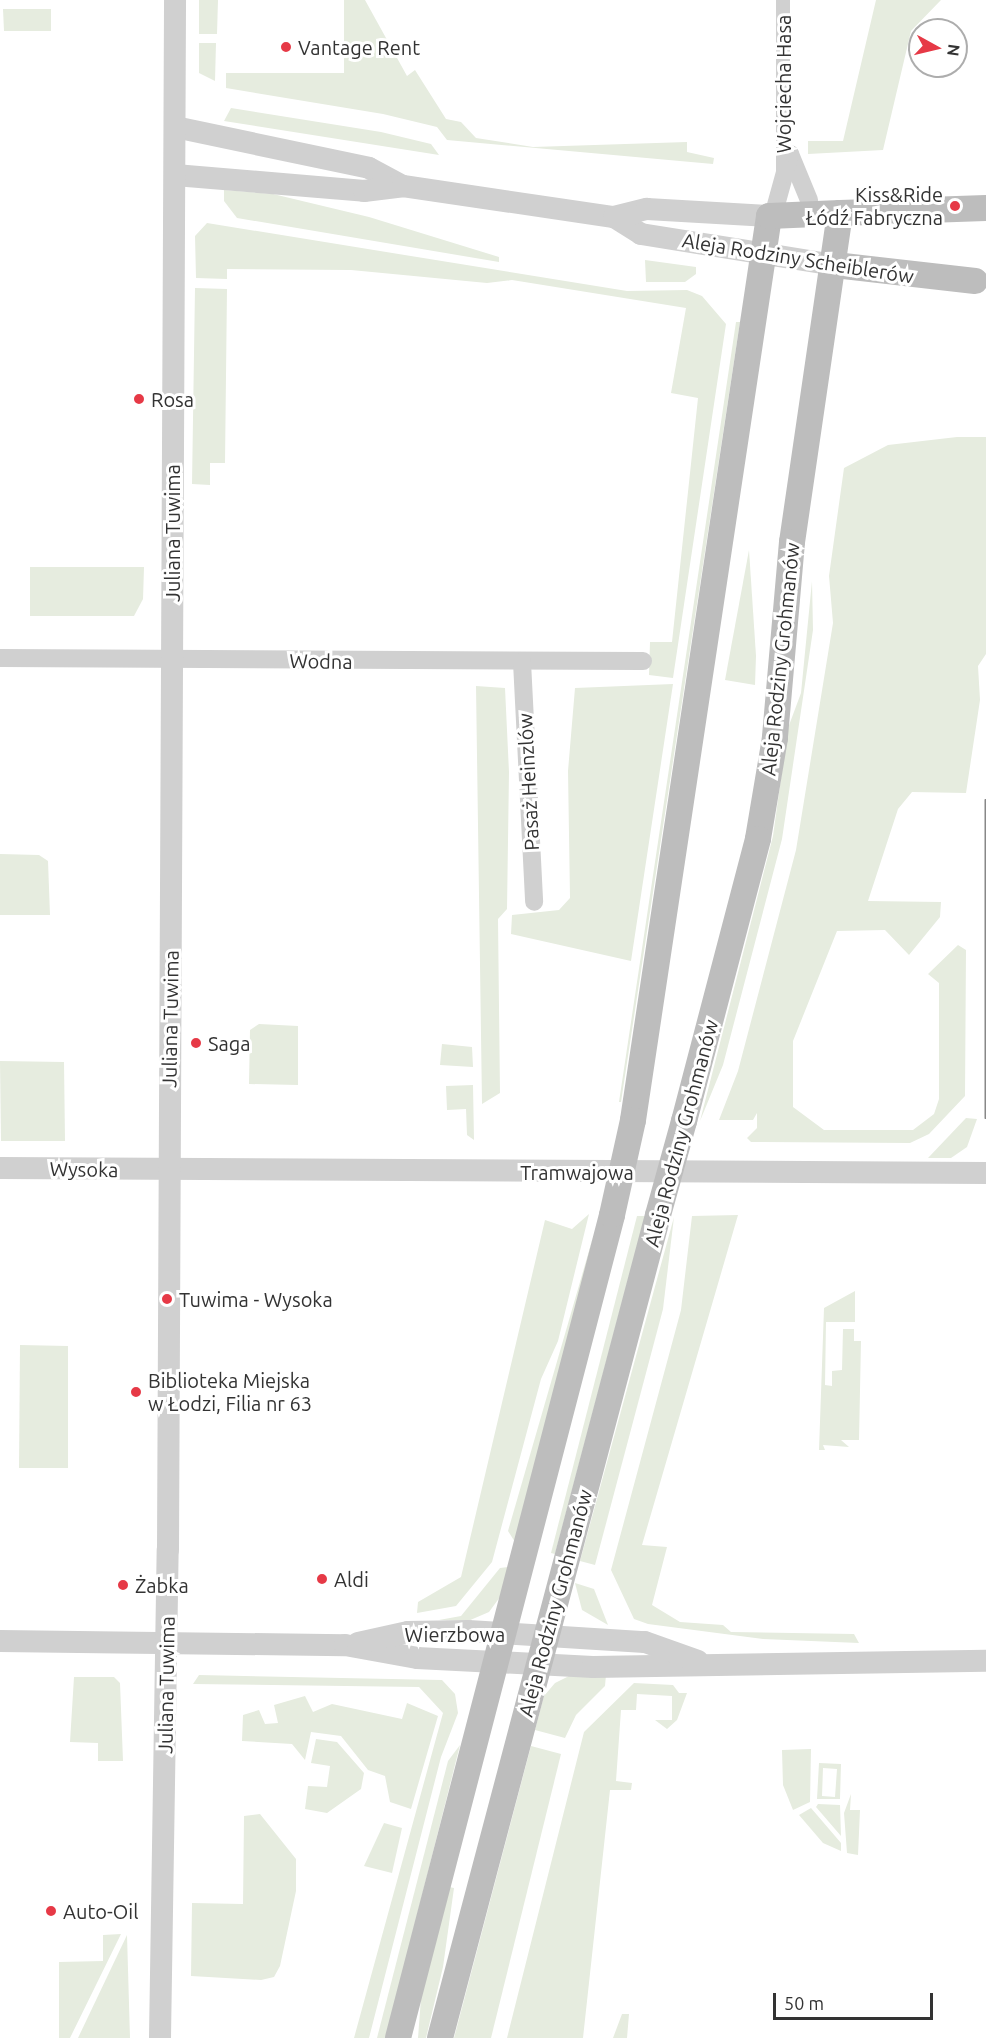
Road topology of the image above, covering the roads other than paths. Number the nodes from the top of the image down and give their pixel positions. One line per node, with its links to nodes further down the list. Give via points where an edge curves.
1 (175, 0): 3 (street, Juliana Tuwima)
2 (783, 0): 4 (street, Wojciecha Hasa)
3 (175, 127): 5 (street, Juliana Tuwima); 6 (street, Aleja Rodziny Scheiblerów, via 369,168)
4 (783, 171)
5 (175, 175): 6 (street, Aleja Rodziny Scheiblerów, via 363,191); 16 (street, Juliana Tuwima)
6 (403, 186): 11 (street, Aleja Rodziny Scheiblerów)
7 (809, 200): 9 (street, Wojciecha Hasa, via 790,154)
8 (986, 208): 10 (main road, Aleja Rodziny Scheiblerów, bridge)
9 (773, 210): 10 (main road, Aleja Rodziny Scheiblerów); 11 (street, Aleja Rodziny Scheiblerów, via 736,216 647,209); 12 (main road, Aleja Rodziny Grohmanów)
10 (840, 213): 13 (main road, Aleja Rodziny Grohmanów)
11 (614, 217): 12 (street, Aleja Rodziny Scheiblerów, via 641,234)
12 (763, 253): 13 (street, Aleja Rodziny Scheiblerów); 23 (main road, Aleja Rodziny Grohmanów, bridge, via 633,1120)
13 (835, 265): 14 (main road, Aleja Rodziny Scheiblerów, bridge); 24 (main road, Aleja Rodziny Grohmanów, bridge, via 799,495 777,716 758,840)
14 (986, 282)
15 (0, 658): 16 (street, Wodna)
16 (172, 660): 18 (street, Wodna); 21 (street, Juliana Tuwima)
17 (643, 661): 18 (street, Wodna)
18 (522, 662): 19 (street, Pasaż Heinzlów)
19 (534, 902)
20 (0, 1168): 21 (street, Wysoka)
21 (168, 1170): 22 (street, Tramwajowa); 26 (street, Juliana Tuwima)
22 (986, 1173)
23 (504, 1633): 24 (street, Wierzbowa); 27 (street, Wierzbowa, via 408,1632); 28 (main road, Aleja Rodziny Grohmanów)
24 (546, 1636): 30 (street, Wierzbowa, via 645,1642); 31 (main road, Aleja Rodziny Grohmanów)
25 (0, 1641): 26 (street, Wierzbowa)
26 (166, 1642): 27 (street, Wierzbowa); 32 (street, Juliana Tuwima)
27 (345, 1645): 28 (street, Wierzbowa, via 417,1658)
28 (496, 1661): 31 (street, Wierzbowa); 33 (main road, Aleja Rodziny Grohmanów)
29 (986, 1661): 30 (street, Wierzbowa)
30 (706, 1662): 31 (street, Wierzbowa, via 647,1668)
31 (539, 1664): 34 (main road, Aleja Rodziny Grohmanów)
32 (160, 2038)
33 (398, 2038)
34 (440, 2038)

